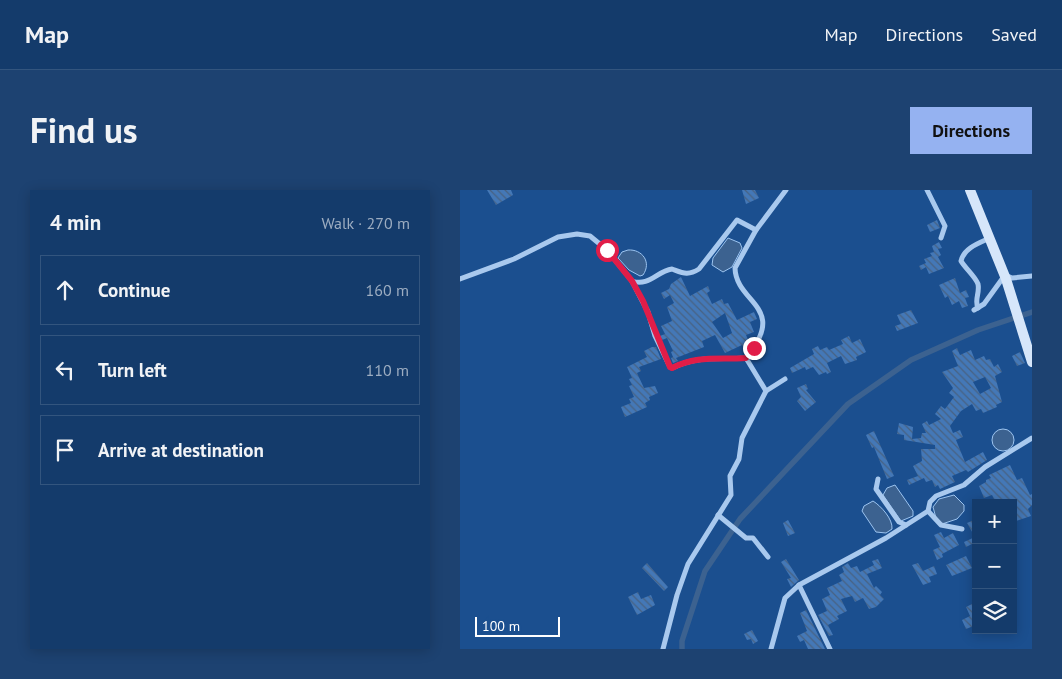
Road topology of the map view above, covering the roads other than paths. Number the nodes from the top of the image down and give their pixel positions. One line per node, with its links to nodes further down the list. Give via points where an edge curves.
1 (786, 190): 4 (street)
2 (927, 190): 5 (street, via 945,226)
3 (970, 190): 6 (street)
4 (756, 230): 10 (street, via 737,220 694,272 667,270 651,280); 11 (street, via 735,268 738,282 763,318 758,340)
5 (941, 238)
6 (990, 238): 8 (street); 8 (street, via 972,247 961,261 978,286 976,309)
7 (1032, 276): 8 (street)
8 (1006, 277): 12 (street)
9 (460, 279): 10 (street, via 514,259 558,237 577,234 593,237)
10 (632, 281): 11 (street, via 670,367 702,358)
11 (746, 358): 14 (street)
12 (1032, 362)
13 (785, 379): 14 (street)
14 (766, 391): 18 (street, via 744,431 739,460 730,476 731,495)
15 (1032, 438): 17 (street, via 964,484 936,496)
16 (878, 479): 19 (street, via 876,489 899,522)
17 (928, 511): 19 (street); 20 (street, via 941,525)
18 (719, 516): 21 (street, via 744,536 753,538); 23 (street, via 688,564)
19 (906, 525): 22 (street)
20 (962, 529)
21 (768, 557)
22 (799, 585): 24 (street, via 785,598); 25 (street)
23 (663, 649)
24 (771, 649)
25 (830, 649)

